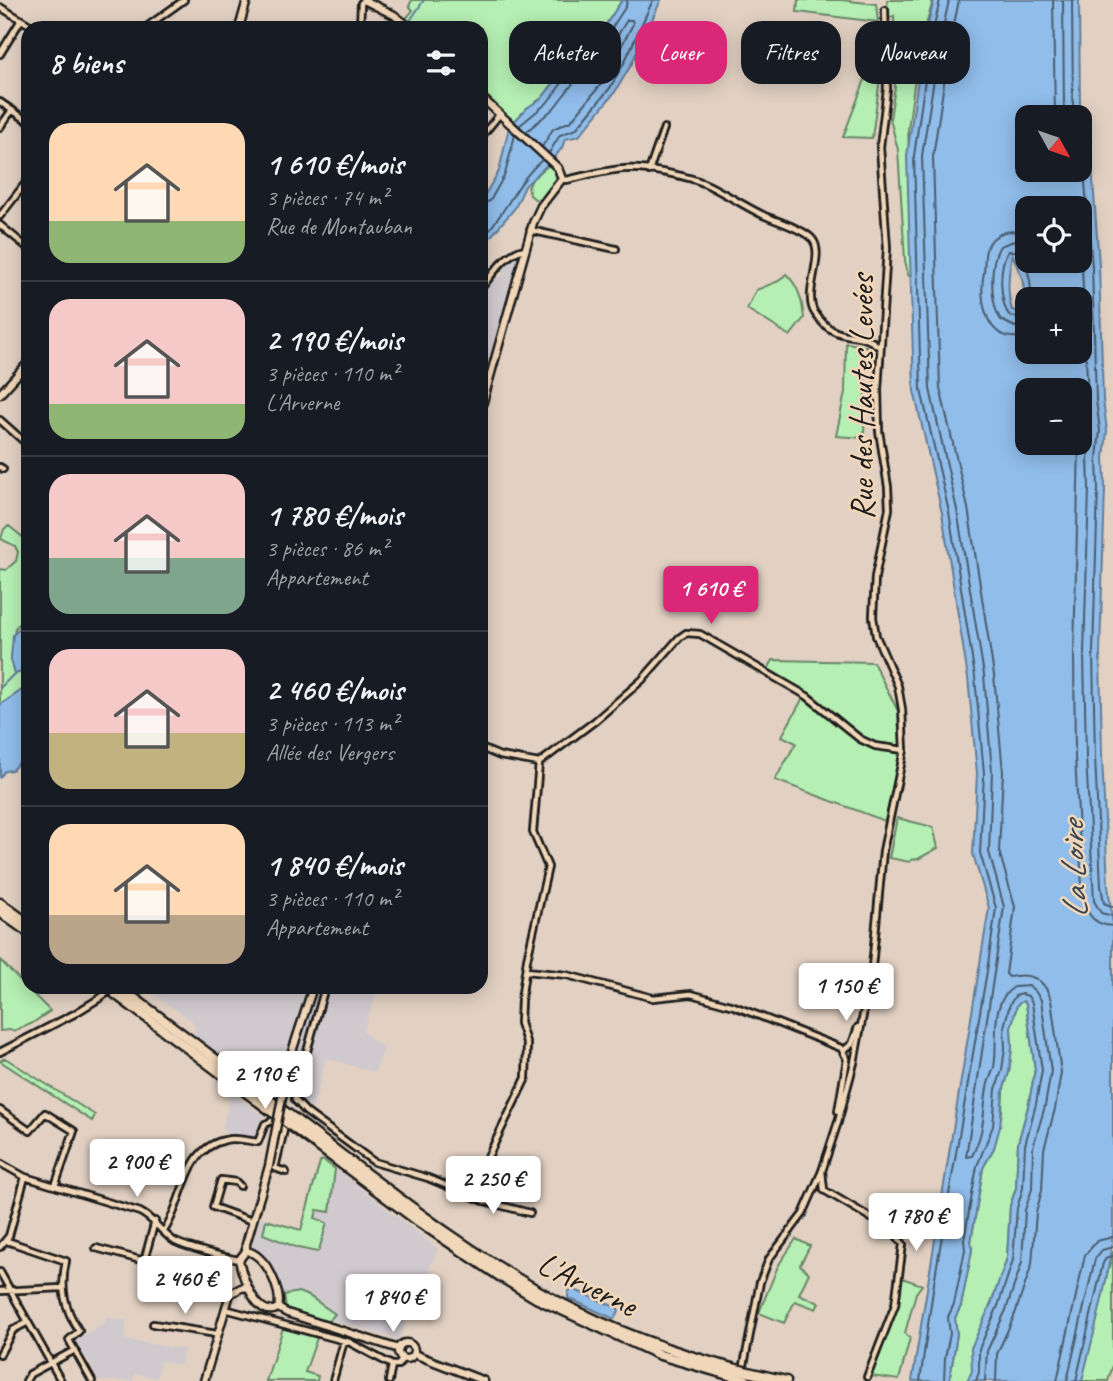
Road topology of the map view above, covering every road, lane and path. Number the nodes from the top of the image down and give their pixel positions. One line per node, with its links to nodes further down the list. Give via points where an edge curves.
1 (184, 0): 7 (street)
2 (247, 0): 8 (main road)
3 (364, 0): 9 (street); 10 (main road)
4 (0, 7): 6 (street)
5 (885, 10): 30 (street, Rue des Hautes Levées, via 887,89 880,147 887,248)
6 (21, 20): 11 (street)
7 (155, 21)
8 (241, 21)
9 (360, 21)
10 (402, 21)
11 (0, 54)
12 (0, 102): 14 (street)
13 (488, 104): 16 (main road)
14 (12, 110): 15 (street); 17 (street)
15 (21, 116)
16 (501, 117): 19 (street); 21 (main road, via 558,168)
17 (0, 127)
18 (664, 128): 20 (street)
19 (488, 130)
20 (649, 171): 21 (street, via 627,168); 30 (street, via 708,185 812,239 815,271 810,300 815,314 838,335 868,340)
21 (562, 179): 25 (main road, via 540,207)
22 (21, 189): 23 (street)
23 (0, 216)
24 (0, 225): 26 (street)
25 (530, 230): 27 (main road); 28 (street)
26 (21, 242)
27 (525, 249): 29 (street, via 508,258); 32 (main road)
28 (616, 249)
29 (488, 280)
30 (879, 348): 36 (street, Rue des Hautes Levées, via 879,431 889,509 875,577 873,617 876,636 898,685)
31 (21, 370): 33 (main road)
32 (488, 384)
33 (0, 394)
34 (0, 420): 35 (street)
35 (21, 439)
36 (904, 750): 38 (street, via 860,739 807,696 690,633 679,638 595,721); 49 (street, Rue des Hautes Levées, via 883,851)
37 (488, 751): 38 (street)
38 (539, 763): 43 (street, via 533,832 548,867)
39 (0, 903): 41 (highway)
40 (0, 912): 42 (highway)
41 (21, 918)
42 (21, 927)
43 (526, 971): 50 (street, via 567,975 653,999 691,994 734,1006); 62 (street, via 520,1012 527,1045 526,1078)
44 (106, 994): 51 (street, bridge)
45 (115, 994): 94 (highway, L'Arverne, via 419,1222 501,1277 546,1303 660,1355)
46 (126, 994): 94 (highway, L'Arverne, via 423,1216 505,1271 611,1326)
47 (311, 994): 64 (main road, bridge, via 289,1061)
48 (323, 994): 62 (street, via 295,1100 374,1162)
49 (862, 1021): 50 (street, via 852,1044); 53 (street, Rue des Hautes Levées)
50 (844, 1050): 53 (street, via 847,1059)
51 (0, 1052)
52 (0, 1110): 58 (street, via 30,1131 45,1113 74,1131)
53 (838, 1122): 55 (street, Rue des Hautes Levées)
54 (0, 1163): 57 (street)
55 (821, 1171): 60 (street); 61 (street, Rue des Hautes Levées)
56 (286, 1172): 66 (street, via 275,1168 284,1132 272,1121 265,1124 258,1142 231,1139 209,1145 197,1156)
57 (24, 1177): 58 (street); 67 (street)
58 (55, 1186): 65 (street, via 140,1212)
59 (240, 1186): 64 (street, via 221,1180 213,1207)
60 (824, 1190): 61 (street); 95 (street, via 893,1231 903,1244 895,1305)
61 (813, 1191): 94 (street, Rue des Hautes Levées, via 800,1219 769,1259 760,1282)
62 (465, 1194): 63 (street)
63 (530, 1213)
64 (252, 1221): 70 (main road)
65 (155, 1222): 66 (street); 72 (street)
66 (163, 1230): 71 (street, via 180,1243); 72 (street, via 152,1232)
67 (7, 1241): 68 (street); 76 (street, via 66,1261)
68 (0, 1247)
69 (96, 1248): 72 (street)
70 (246, 1251): 71 (main road); 79 (main road, via 256,1254 269,1273 280,1301)
71 (240, 1260): 75 (main road)
72 (144, 1261): 74 (street)
73 (0, 1272): 77 (street)
74 (193, 1274)
75 (245, 1285): 80 (main road, via 230,1294); 81 (main road)
76 (62, 1288): 77 (street); 88 (street, via 79,1331 69,1340)
77 (10, 1290): 78 (street); 83 (street)
78 (0, 1291)
79 (278, 1308): 81 (main road); 87 (main road)
80 (225, 1309): 82 (street); 85 (main road)
81 (267, 1311): 82 (street)
82 (269, 1320): 86 (street)
83 (28, 1322): 89 (street, via 11,1332); 92 (street)
84 (153, 1324): 85 (street)
85 (217, 1334): 99 (main road)
86 (344, 1340): 93 (street); 100 (street)
87 (399, 1349): 90 (main road, via 410,1344); 91 (main road)
88 (75, 1350): 92 (street); 98 (street)
89 (0, 1354)
90 (414, 1354): 91 (main road); 102 (main road)
91 (403, 1358): 93 (street, via 398,1365)
92 (50, 1363): 96 (street); 97 (street)
93 (392, 1364): 101 (street)
94 (744, 1377): 103 (highway, L'Arverne)
95 (867, 1377)
96 (26, 1381)
97 (61, 1381)
98 (92, 1381)
99 (204, 1381)
100 (333, 1381)
101 (389, 1381)
102 (484, 1381)
103 (786, 1381)

